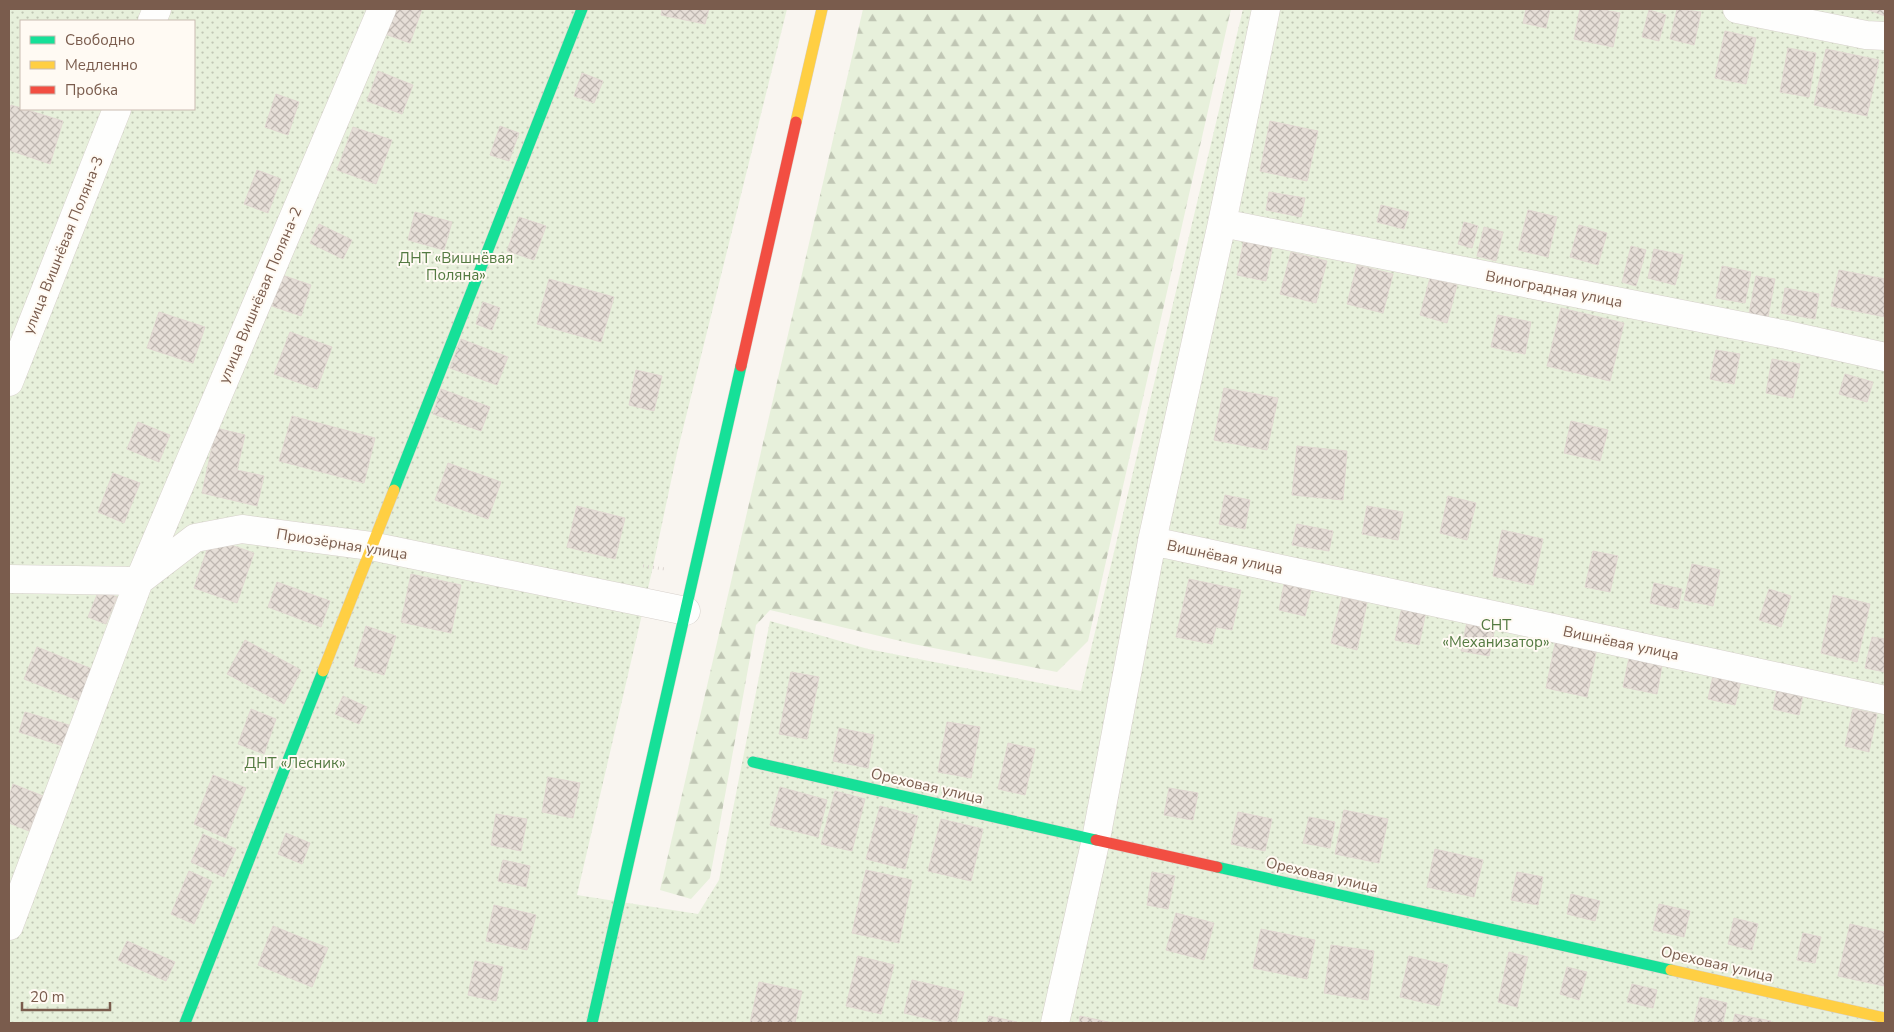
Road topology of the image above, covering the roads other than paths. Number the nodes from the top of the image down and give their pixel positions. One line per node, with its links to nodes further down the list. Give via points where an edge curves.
1 (382, 9): 14 (street, улица Вишнёвая Поляна-2)
2 (582, 9): 12 (street)
3 (822, 9): 15 (street)
4 (1266, 9): 8 (street)
5 (1736, 9): 6 (street, via 1866,36)
6 (1885, 36)
7 (117, 110): 10 (street, улица Вишнёвая Поляна-3)
8 (1222, 223): 9 (street, Виноградная улица, via 1787,334); 11 (street)
9 (1885, 357)
10 (9, 382)
11 (1152, 541): 16 (street, Вишнёвая улица); 18 (street)
12 (371, 546): 14 (street, Приозёрная улица, via 242,529 195,538); 15 (street, Приозёрная улица); 21 (street)
13 (9, 579): 14 (street)
14 (139, 581): 19 (street, улица Вишнёвая Поляна-2)
15 (686, 611): 22 (street)
16 (1885, 700)
17 (753, 762): 18 (street, Ореховая улица)
18 (1096, 839): 20 (street, Ореховая улица); 23 (street)
19 (9, 926)
20 (1885, 1018)
21 (185, 1023)
22 (592, 1023)
23 (1055, 1023)

